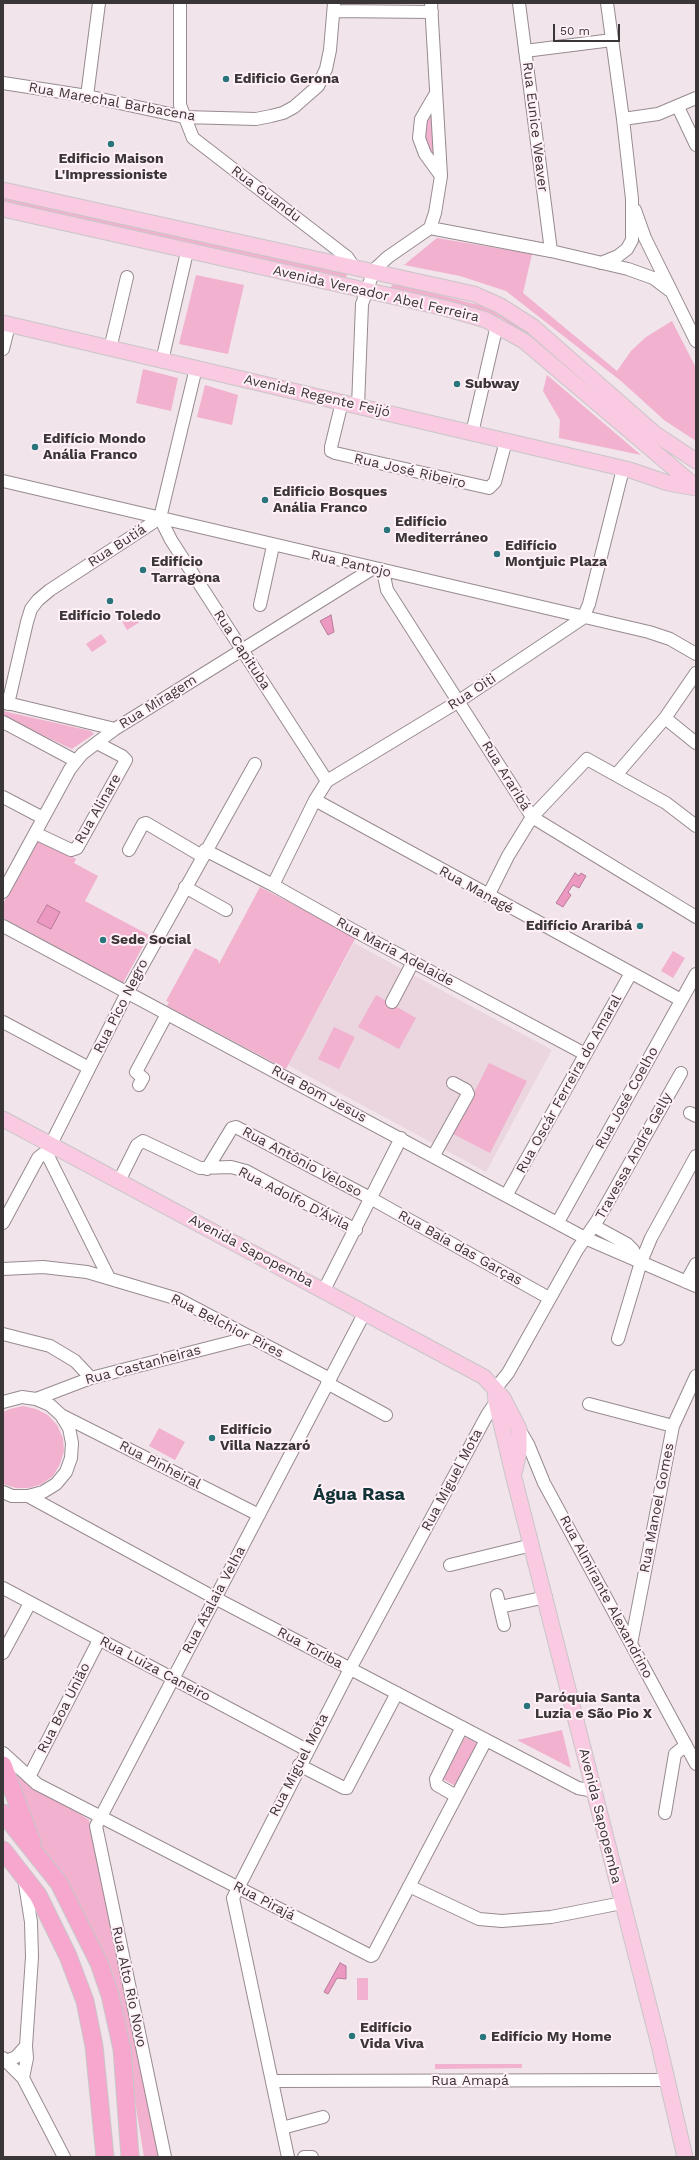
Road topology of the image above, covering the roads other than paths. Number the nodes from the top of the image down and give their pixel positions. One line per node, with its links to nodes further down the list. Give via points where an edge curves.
1 (99, 3): 11 (street)
2 (180, 3): 14 (street, Rua Guandu, via 180,98)
3 (519, 3): 8 (street, Rua Eunice Weaver)
4 (607, 3): 7 (street)
5 (334, 7): 6 (street); 14 (street, Rua Marechal Barbacena, via 326,69 318,86 294,107 283,113 256,119)
6 (432, 7): 10 (street)
7 (612, 40): 8 (street); 15 (street)
8 (525, 51): 22 (street, Rua Eunice Weaver)
9 (3, 83): 11 (street, Rua Marechal Barbacena)
10 (435, 95): 17 (street); 17 (street, via 421,119 418,138 425,154)
11 (87, 96): 14 (street, Rua Marechal Barbacena)
12 (696, 98): 13 (street)
13 (678, 107): 15 (street, via 658,114); 16 (street)
14 (184, 116): 25 (street, Rua Guandu, via 193,138 347,257)
15 (623, 119): 19 (street)
16 (696, 145)
17 (441, 176): 21 (street)
18 (3, 190): 25 (main road, Avenida Vereador Abel Ferreira)
19 (632, 199): 24 (street, via 632,240 627,249 618,256); 28 (street, via 645,238)
20 (3, 210): 23 (main road, Avenida Vereador Abel Ferreira)
21 (430, 228): 22 (street); 26 (street)
22 (551, 251): 24 (street)
23 (187, 252): 29 (main road, Avenida Vereador Abel Ferreira); 35 (street)
24 (601, 263): 28 (street, via 643,273)
25 (354, 267): 26 (main road, Avenida Vereador Abel Ferreira)
26 (374, 270): 29 (street); 41 (main road, Avenida Vereador Abel Ferreira, via 459,290 499,305 546,337 654,433)
27 (127, 277): 33 (street)
28 (670, 290): 32 (street)
29 (367, 291): 31 (main road, Avenida Vereador Abel Ferreira, via 472,315); 38 (street, via 362,304)
30 (6, 324): 33 (main road, Avenida Regente Feijó); 34 (street)
31 (497, 325): 39 (street); 43 (main road, Avenida Vereador Abel Ferreira, via 524,341)
32 (696, 342)
33 (110, 349): 35 (main road, Avenida Regente Feijó)
34 (3, 350)
35 (162, 361): 36 (main road, Avenida Regente Feijó)
36 (196, 368): 37 (main road, Avenida Regente Feijó); 46 (street, Rua Butiá)
37 (342, 402): 38 (main road, Avenida Regente Feijó); 40 (street, Rua José Ribeiro, via 331,448 335,453 489,488 495,482)
38 (358, 406): 39 (main road, Avenida Regente Feijó)
39 (472, 432): 40 (main road, Avenida Regente Feijó)
40 (506, 441): 42 (main road, Avenida Regente Feijó)
41 (696, 461)
42 (627, 469): 43 (main road, Avenida Regente Feijó, via 655,468); 45 (main road, Avenida Regente Feijó, via 668,483); 50 (street)
43 (689, 476): 45 (main road, Avenida Vereador Abel Ferreira)
44 (3, 481): 46 (street, Rua Pantojo)
45 (696, 488)
46 (160, 518): 47 (street, Rua Pantojo); 51 (street, Rua Capituba, via 171,540); 55 (street, Rua Butiá, via 38,600 27,622)
47 (273, 546): 48 (street, Rua Pantojo); 49 (street)
48 (378, 570): 50 (street, Rua Pantojo); 51 (street, Rua Miragem); 54 (street, Rua Araribá, via 387,590)
49 (260, 605)
50 (583, 618): 52 (street, Rua Pantojo, via 666,637); 54 (street, Rua Oiti)
51 (242, 650): 58 (street, Rua Miragem); 64 (street, Rua Capituba)
52 (696, 654)
53 (696, 673): 56 (street)
54 (459, 701): 64 (street, Rua Oiti); 67 (street, Rua Araribá)
55 (6, 703): 58 (street)
56 (665, 718): 60 (street); 63 (street)
57 (3, 722): 61 (street)
58 (115, 729): 59 (street, Rua Miragem)
59 (97, 742): 61 (street, Rua Miragem); 70 (street, Rua Alinare, via 126,760 77,848 71,850)
60 (696, 743)
61 (76, 761): 68 (street, Rua Miragem)
62 (255, 764): 72 (street, Rua Pico Negro)
63 (616, 775): 67 (street, via 587,759); 69 (street, via 670,806)
64 (327, 781): 66 (street, Rua Oiti)
65 (3, 797): 68 (street)
66 (314, 800): 73 (street, Rua Oiti); 76 (street, Rua Managé)
67 (532, 817): 76 (street); 78 (street, Rua Araribá)
68 (43, 818): 70 (street, Rua Miragem)
69 (696, 826)
70 (35, 833): 75 (street, Rua Miragem)
71 (129, 850): 72 (street, Rua Maria Adelaide, via 146,823)
72 (204, 853): 73 (street, Rua Maria Adelaide); 74 (street, Rua Pico Negro)
73 (273, 885): 80 (street, Rua Maria Adelaide)
74 (184, 887): 77 (street); 83 (street, Rua Pico Negro)
75 (3, 892)
76 (488, 896): 81 (street, Rua Managé)
77 (226, 910)
78 (696, 917)
79 (3, 926): 83 (street, Rua Bom Jesus)
80 (413, 962): 85 (street); 88 (street, Rua Maria Adelaide)
81 (631, 973): 84 (street, Rua Managé); 88 (street, Rua Oscár Ferreira do Amaral)
82 (696, 974): 84 (street, Rua José Coelho)
83 (127, 993): 86 (street, Rua Bom Jesus); 89 (street, Rua Pico Negro)
84 (681, 1000): 104 (street, Rua José Coelho)
85 (392, 1002)
86 (167, 1014): 92 (street, via 136,1072 143,1078); 94 (street, Rua Bom Jesus)
87 (3, 1022): 89 (street)
88 (585, 1054): 102 (street, Rua Oscár Ferreira do Amaral)
89 (89, 1068): 95 (street, Rua Pico Negro)
90 (681, 1073): 106 (street, Travessa André Gelly)
91 (453, 1083): 97 (street, via 466,1090 468,1094)
92 (139, 1085)
93 (6, 1122): 95 (main road, Avenida Sapopemba)
94 (401, 1138): 97 (street, Rua Bom Jesus); 103 (street)
95 (51, 1144): 96 (main road, Avenida Sapopemba)
96 (70, 1155): 99 (street, via 61,1158); 101 (main road, Avenida Sapopemba)
97 (434, 1155): 102 (street, Rua Bom Jesus)
98 (696, 1156): 109 (street)
99 (53, 1166): 105 (street, via 48,1156 43,1154 38,1158); 112 (street)
100 (207, 1169): 101 (street, Rua Adolfo D'Ávila, via 191,1165 143,1141 137,1145); 103 (street, Rua Antônio Veloso, via 232,1128 236,1127); 107 (street, Rua Adolfo D'Ávila, via 231,1167 242,1170)
101 (118, 1181): 114 (main road, Avenida Sapopemba)
102 (507, 1194): 104 (street, Rua Bom Jesus)
103 (372, 1199): 107 (street); 115 (street, Rua Baía das Garças)
104 (558, 1222): 108 (street, Rua Bom Jesus)
105 (3, 1223)
106 (594, 1226): 108 (street, Travessa André Gelly); 109 (street, Rua Bom Jesus, via 627,1244)
107 (356, 1230): 114 (street)
108 (585, 1238): 109 (street, Rua Bom Jesus); 115 (street, Rua Miguel Mota)
109 (639, 1260): 113 (street, Rua Bom Jesus); 119 (street)
110 (696, 1264): 113 (street)
111 (3, 1269): 112 (street, Rua Belchior Pires, via 43,1267 87,1272)
112 (109, 1278): 118 (street, Rua Belchior Pires, via 178,1299)
113 (691, 1284)
114 (324, 1290): 116 (main road, Avenida Sapopemba)
115 (549, 1298): 123 (street, Rua Miguel Mota)
116 (364, 1312): 122 (street, Rua Atalaia Velha); 123 (main road, Avenida Sapopemba, via 476,1372 488,1380)
117 (3, 1334): 121 (street, via 50,1346 75,1361)
118 (251, 1337): 121 (street, Rua Castanheiras); 122 (street, Rua Belchior Pires)
119 (618, 1340)
120 (696, 1376): 130 (street, Rua Manoel Gomes)
121 (91, 1378): 124 (street, Rua Castanheiras)
122 (329, 1381): 128 (street); 137 (street, Rua Atalaia Velha)
123 (498, 1396): 129 (main road, Avenida Sapopemba); 131 (main road, Avenida Sapopemba); 150 (street, Rua Miguel Mota)
124 (36, 1399): 125 (street, via 22,1397); 127 (street, Rua Pinheiral, via 50,1405)
125 (3, 1402)
126 (589, 1404): 130 (street)
127 (61, 1415): 136 (street, via 69,1428 72,1443 71,1458 66,1472 56,1484 43,1492); 137 (street, Rua Pinheiral)
128 (386, 1415)
129 (501, 1422): 132 (main road); 134 (main road, Avenida Sapopemba)
130 (673, 1426): 148 (street, Rua Manoel Gomes)
131 (519, 1429): 132 (main road, Avenida Sapopemba); 133 (street, Rua Almirante Alexandrino)
132 (519, 1450): 133 (street, Rua Almirante Alexandrino); 134 (main road, Avenida Sapopemba)
133 (539, 1471): 148 (street, Rua Almirante Alexandrino)
134 (514, 1476): 138 (main road, Avenida Sapopemba)
135 (3, 1492): 136 (street, via 12,1496)
136 (28, 1496): 143 (street, Rua Toriba)
137 (259, 1515): 143 (street, Rua Atalaia Velha)
138 (532, 1546): 139 (street); 142 (main road, Avenida Sapopemba)
139 (450, 1565)
140 (3, 1588): 144 (street, Rua Luiza Caneiro)
141 (496, 1595): 145 (street)
142 (546, 1597): 145 (street); 162 (main road, Avenida Sapopemba)
143 (215, 1598): 150 (street, Rua Toriba); 151 (street, Rua Atalaia Velha)
144 (30, 1603): 147 (street, Rua Luiza Caneiro); 149 (street)
145 (500, 1608): 146 (street)
146 (504, 1626)
147 (99, 1640): 151 (street, Rua Luiza Caneiro); 161 (street, Rua Boa União)
148 (631, 1644): 155 (street, Rua Almirante Alexandrino)
149 (3, 1653)
150 (350, 1668): 152 (street, Rua Toriba); 156 (street, Rua Miguel Mota)
151 (173, 1679): 156 (street, Rua Luiza Caneiro); 166 (street, Rua Atalaia Velha)
152 (397, 1694): 153 (street, Rua Toriba); 160 (street, via 347,1788)
153 (462, 1727): 154 (street, Rua Toriba); 163 (street, via 436,1779 437,1785)
154 (486, 1740): 162 (street, Rua Toriba, via 578,1788); 163 (street, Rua Pirajá)
155 (686, 1745): 158 (street, Rua Almirante Alexandrino); 165 (street, via 675,1754)
156 (307, 1750): 160 (street, Rua Miguel Mota)
157 (3, 1753): 161 (street, Rua Pirajá)
158 (696, 1764)
159 (3, 1765): 168 (highway)
160 (299, 1765): 171 (street, Rua Miguel Mota)
161 (29, 1777): 166 (street, Rua Pirajá, via 37,1784)
162 (594, 1791): 172 (main road, Avenida Sapopemba)
163 (456, 1796): 170 (street, Rua Pirajá)
164 (3, 1813): 168 (highway)
165 (665, 1813)
166 (100, 1817): 171 (street, Rua Pirajá); 183 (street, Rua Alto Rio Novo, via 95,1829)
167 (3, 1850): 169 (highway)
168 (36, 1852): 182 (highway, via 59,1882 77,1916 99,1963 110,1995 122,2049)
169 (23, 1873): 173 (street, via 31,1922); 181 (highway, via 38,1895 68,1956 85,2002 95,2054)
170 (409, 1886): 171 (street, Rua Pirajá, via 371,1956); 172 (street, via 479,1919 502,1921 551,1917)
171 (237, 1887): 177 (street, Rua Miguel Mota, via 232,1901)
172 (622, 1904): 176 (main road, Avenida Sapopemba)
173 (26, 2046): 174 (street, via 16,2057); 175 (street, via 27,2058)
174 (4, 2061): 175 (street)
175 (23, 2078): 180 (street)
176 (668, 2080): 177 (street, Rua Amapá); 187 (main road, Avenida Sapopemba)
177 (272, 2081): 179 (street, Rua Miguel Mota)
178 (323, 2117): 179 (street)
179 (282, 2128): 184 (street, Rua Miguel Mota)
180 (64, 2157)
181 (105, 2157)
182 (130, 2157)
183 (165, 2157)
184 (288, 2157)
185 (304, 2157): 186 (street)
186 (312, 2157)
187 (685, 2157)

